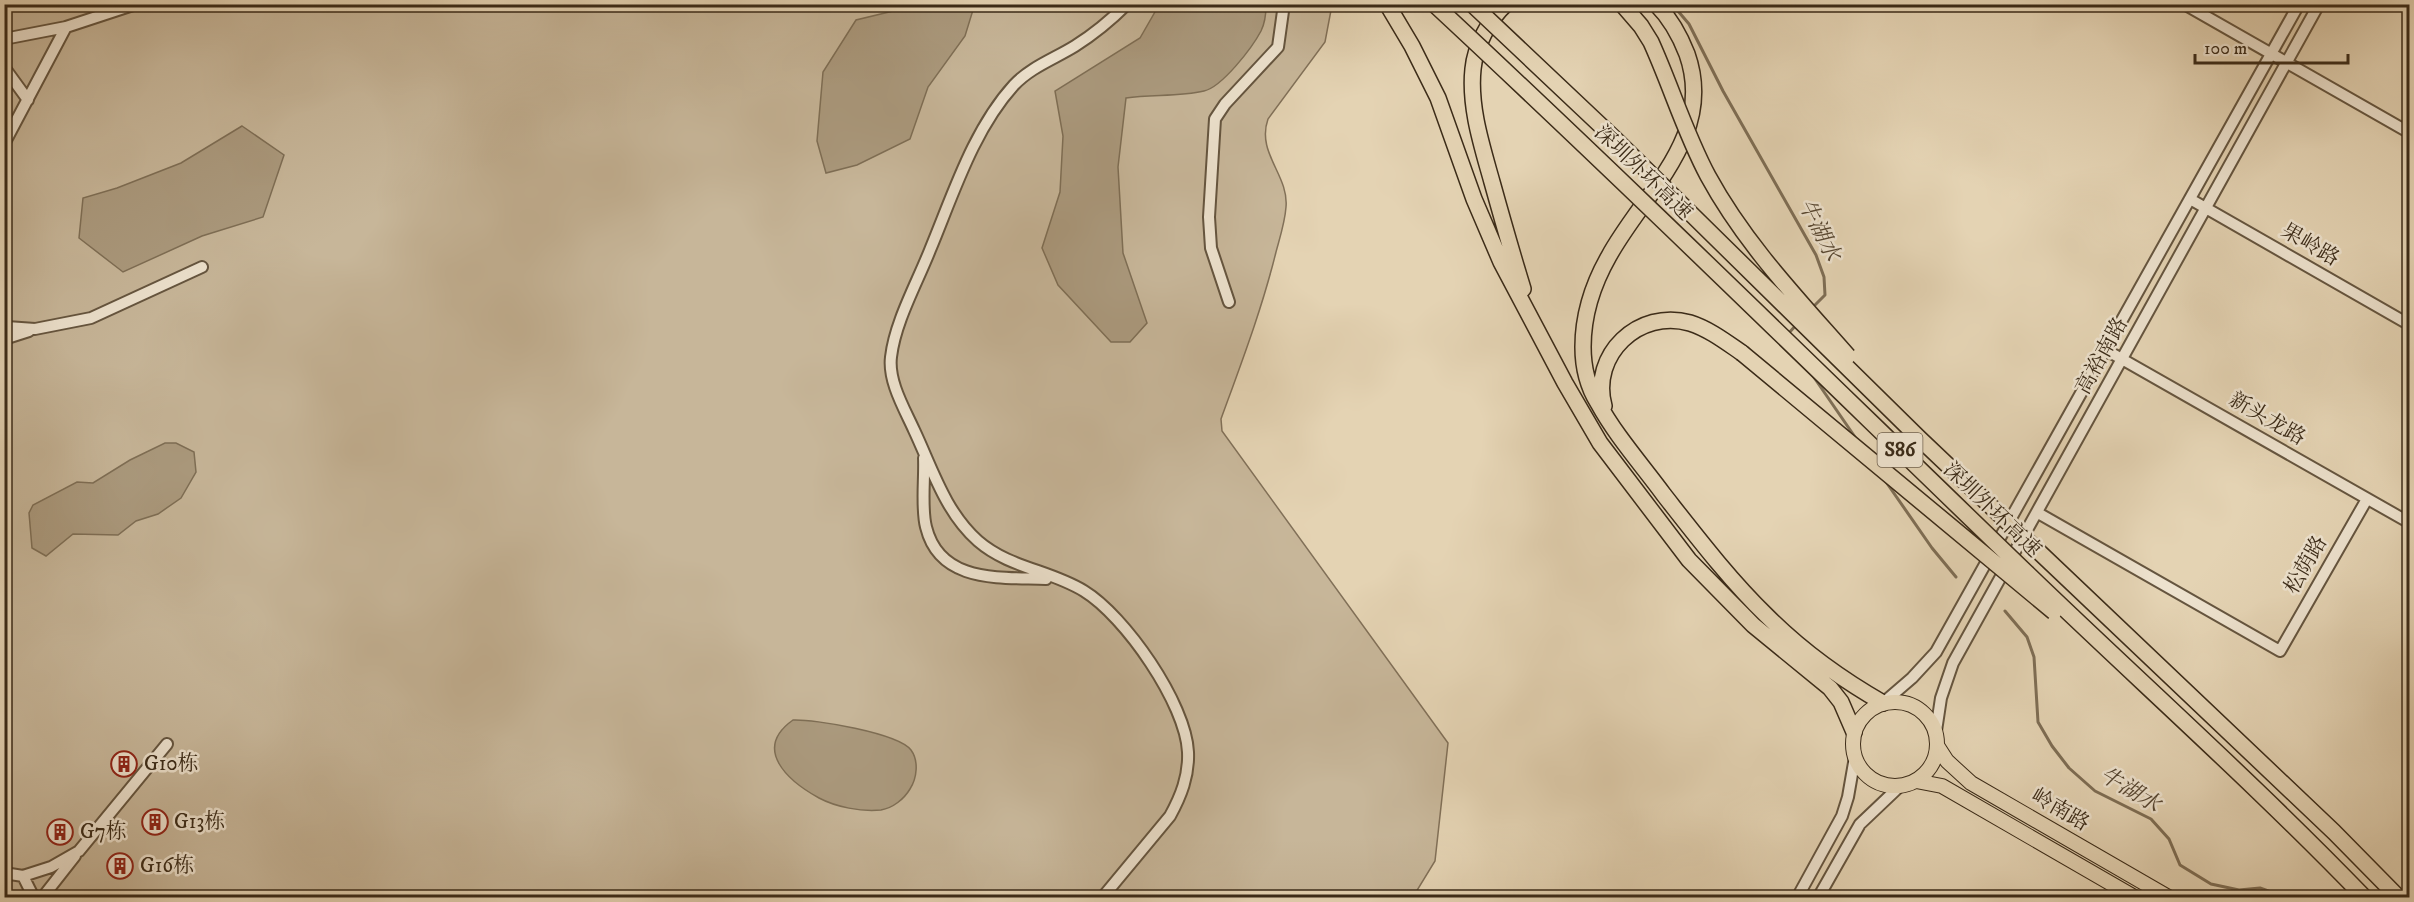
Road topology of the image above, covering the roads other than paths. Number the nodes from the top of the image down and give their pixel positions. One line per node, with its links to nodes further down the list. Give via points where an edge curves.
1 (136, 4): 13 (street)
2 (1127, 4): 34 (street, via 1110,21 1015,84 993,112 970,154 898,329 891,358 892,375)
3 (1284, 4): 24 (street, via 1278,47 1215,119 1210,248)
4 (1387, 4): 25 (highway, via 1438,98 1487,231)
5 (1434, 4): 39 (highway, 深圳外环高速 / S86, bridge)
6 (1472, 4): 33 (highway, 深圳外环高速 / S86, bridge)
7 (1506, 4): 25 (highway, via 1477,52 1473,68 1474,107)
8 (1622, 4): 33 (highway, bridge, via 1651,42 1696,153 1731,215 1761,256)
9 (1656, 4): 32 (highway, via 1682,42 1694,80 1694,102 1678,152 1609,255 1588,305 1582,348 1585,368)
10 (2184, 4): 15 (street)
11 (2299, 4): 15 (street, 高裕南路)
12 (2319, 4): 16 (street, 高裕南路)
13 (66, 27): 14 (street); 18 (street)
14 (4, 39)
15 (2271, 54): 16 (street); 21 (street, 高裕南路)
16 (2286, 63): 19 (street); 22 (street, 高裕南路)
17 (4, 67): 18 (street)
18 (28, 100): 20 (street)
19 (2409, 134)
20 (4, 144)
21 (2190, 199): 22 (street, 果岭路); 30 (street, 高裕南路)
22 (2206, 208): 27 (street, 果岭路); 31 (street, 高裕南路)
23 (202, 267): 28 (street, via 91,318)
24 (1229, 302)
25 (1531, 318): 42 (highway, via 1600,443 1689,560 1753,625 1830,688)
26 (4, 324): 28 (street)
27 (2409, 325)
28 (35, 329): 29 (street)
29 (4, 339)
30 (2106, 350): 31 (street, 新头龙路); 40 (street, 高裕南路, via 1936,652)
31 (2123, 359): 35 (street, 新头龙路); 36 (street, 高裕南路)
32 (1607, 417): 39 (highway, bridge, via 1601,385 1604,369 1610,354 1632,331 1667,321 1689,323 1720,338); 40 (highway, via 1730,578 1767,617 1839,676)
33 (1919, 438): 59 (highway, 深圳外环高速 / S86, bridge)
34 (924, 452): 38 (street, via 950,507 976,539 1010,562); 38 (street, via 925,525 936,550 946,560 983,576)
35 (2367, 499): 36 (street, 松荫路, via 2280,651); 37 (street, 新头龙路)
36 (2038, 513): 41 (street, 高裕南路, via 1953,663 1944,686)
37 (2409, 523)
38 (1062, 579): 53 (street, via 1107,607 1125,626 1174,703 1184,727 1188,752 1184,785 1170,816)
39 (2147, 688): 58 (highway, 深圳外环高速 / S86, bridge)
40 (1882, 703): 41 (main road, via 1899,701 1915,706 1928,716); 42 (main road, via 1868,711)
41 (1936, 731): 44 (main road)
42 (1854, 732): 45 (main road)
43 (167, 744): 48 (street)
44 (1938, 747): 46 (main road, via 1929,770); 57 (main road, 岭南路, via 1971,783)
45 (1855, 757): 47 (main road, via 1876,782); 54 (street, via 1842,816)
46 (1916, 781): 47 (main road); 56 (main road, 岭南路, via 1942,786)
47 (1900, 786): 55 (street, via 1860,824)
48 (79, 851): 50 (street, via 51,867); 52 (street)
49 (4, 873): 50 (street)
50 (23, 876): 51 (street)
51 (34, 897)
52 (42, 897)
53 (1102, 897)
54 (1797, 897)
55 (1818, 897)
56 (2136, 897)
57 (2170, 897)
58 (2365, 897)
59 (2399, 897)

